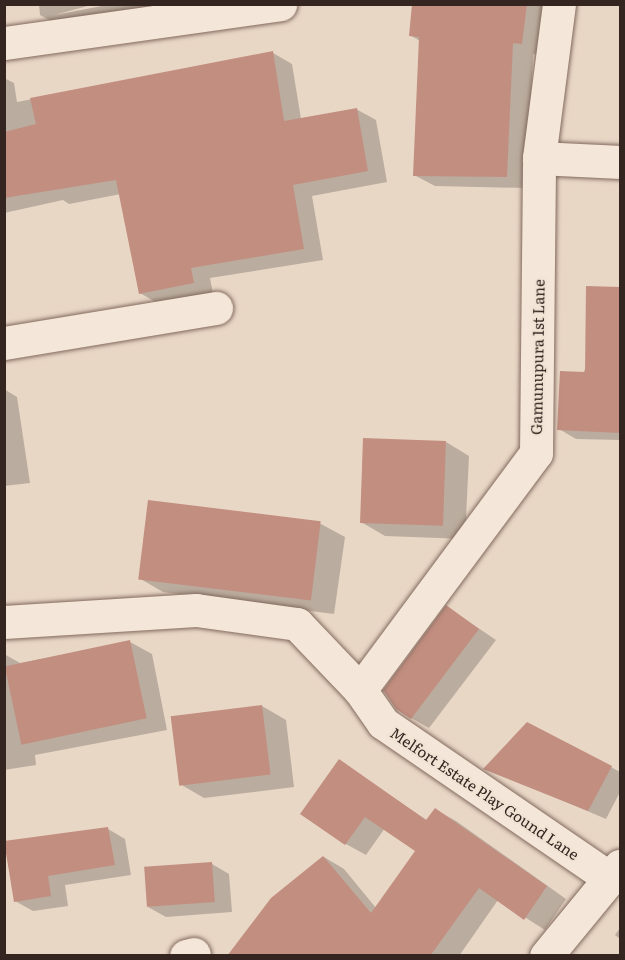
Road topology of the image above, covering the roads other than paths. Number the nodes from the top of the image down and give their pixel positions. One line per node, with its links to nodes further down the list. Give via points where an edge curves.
1 (280, 4): 3 (street)
2 (559, 4): 4 (street, Gamunupura 1st Lane)
3 (4, 43)
4 (539, 158): 5 (street); 9 (street, Gamunupura 1st Lane, via 536,453)
5 (621, 162)
6 (216, 308): 7 (street)
7 (4, 343)
8 (4, 622): 9 (street, Melfort Estate Play Gound Lane, via 196,610 297,624)
9 (360, 690): 10 (street, Melfort Estate Play Gound Lane, via 383,723)
10 (616, 872): 11 (street)
11 (546, 956)

